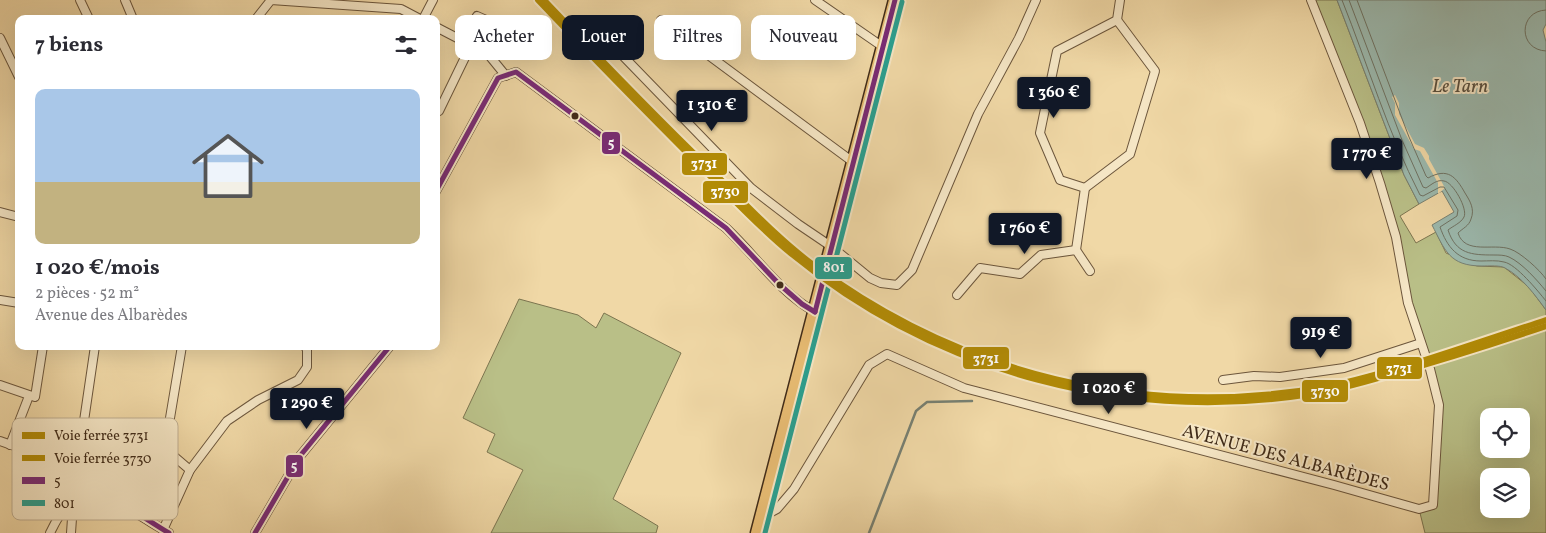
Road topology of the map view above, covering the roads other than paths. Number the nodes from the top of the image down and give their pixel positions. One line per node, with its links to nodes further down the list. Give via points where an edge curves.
1 (80, 0): 14 (street)
2 (125, 0): 12 (street)
3 (132, 0): 12 (street)
4 (271, 0): 13 (street); 16 (street)
5 (394, 0): 13 (street)
6 (432, 0): 18 (street)
7 (815, 0): 23 (street)
8 (895, 0): 23 (main road)
9 (1036, 0): 37 (street, via 978,114 912,270 897,286 881,283)
10 (1120, 0): 19 (street)
11 (1311, 0): 43 (street, via 1380,183 1396,237 1408,304)
12 (129, 8): 15 (street)
13 (394, 9): 17 (street)
14 (87, 15)
15 (132, 15)
16 (259, 15)
17 (412, 15)
18 (426, 15)
19 (1117, 20): 33 (street, via 1156,71 1130,154); 33 (street, via 1057,51 1040,133 1060,180)
20 (440, 29): 21 (street)
21 (455, 36)
22 (0, 38): 28 (street)
23 (883, 47): 31 (main road)
24 (464, 60): 30 (street)
25 (493, 60): 29 (street)
26 (627, 60): 37 (street, via 751,188)
27 (715, 60): 31 (street)
28 (15, 69)
29 (506, 76): 32 (street, via 498,78); 42 (street, via 516,72 706,212 742,243 790,296)
30 (440, 109)
31 (853, 162): 37 (main road)
32 (440, 184)
33 (1085, 188): 36 (street)
34 (0, 212): 35 (street)
35 (15, 216)
36 (1076, 250): 38 (street); 39 (street, via 1041,255 1020,274 980,268)
37 (831, 251): 42 (main road)
38 (1090, 271)
39 (957, 294)
40 (0, 300): 41 (street)
41 (15, 302)
42 (815, 312): 63 (main road)
43 (1421, 343): 49 (street); 51 (street, via 1344,368 1280,377)
44 (42, 350): 53 (street, via 35,397)
45 (94, 350): 55 (street)
46 (181, 350): 56 (street)
47 (307, 350): 61 (street, via 307,367 298,380 258,400 227,421)
48 (387, 350): 70 (street, via 300,456)
49 (1426, 357)
50 (1430, 369): 63 (street, AVENUE DES ALBARÈDES, via 1439,405 1433,505 1419,509 964,388 886,354 869,365 794,489 777,509)
51 (1223, 380)
52 (0, 385): 53 (street)
53 (29, 396): 54 (street)
54 (20, 418)
55 (84, 418)
56 (169, 418)
57 (0, 440): 59 (street)
58 (12, 440): 59 (street)
59 (10, 445)
60 (178, 460): 61 (street)
61 (190, 470): 62 (street)
62 (178, 500)
63 (762, 517): 71 (main road)
64 (58, 520): 68 (street)
65 (72, 520): 69 (street)
66 (147, 520): 67 (street)
67 (166, 531)
68 (50, 533)
69 (71, 533)
70 (255, 533)
71 (757, 533)

